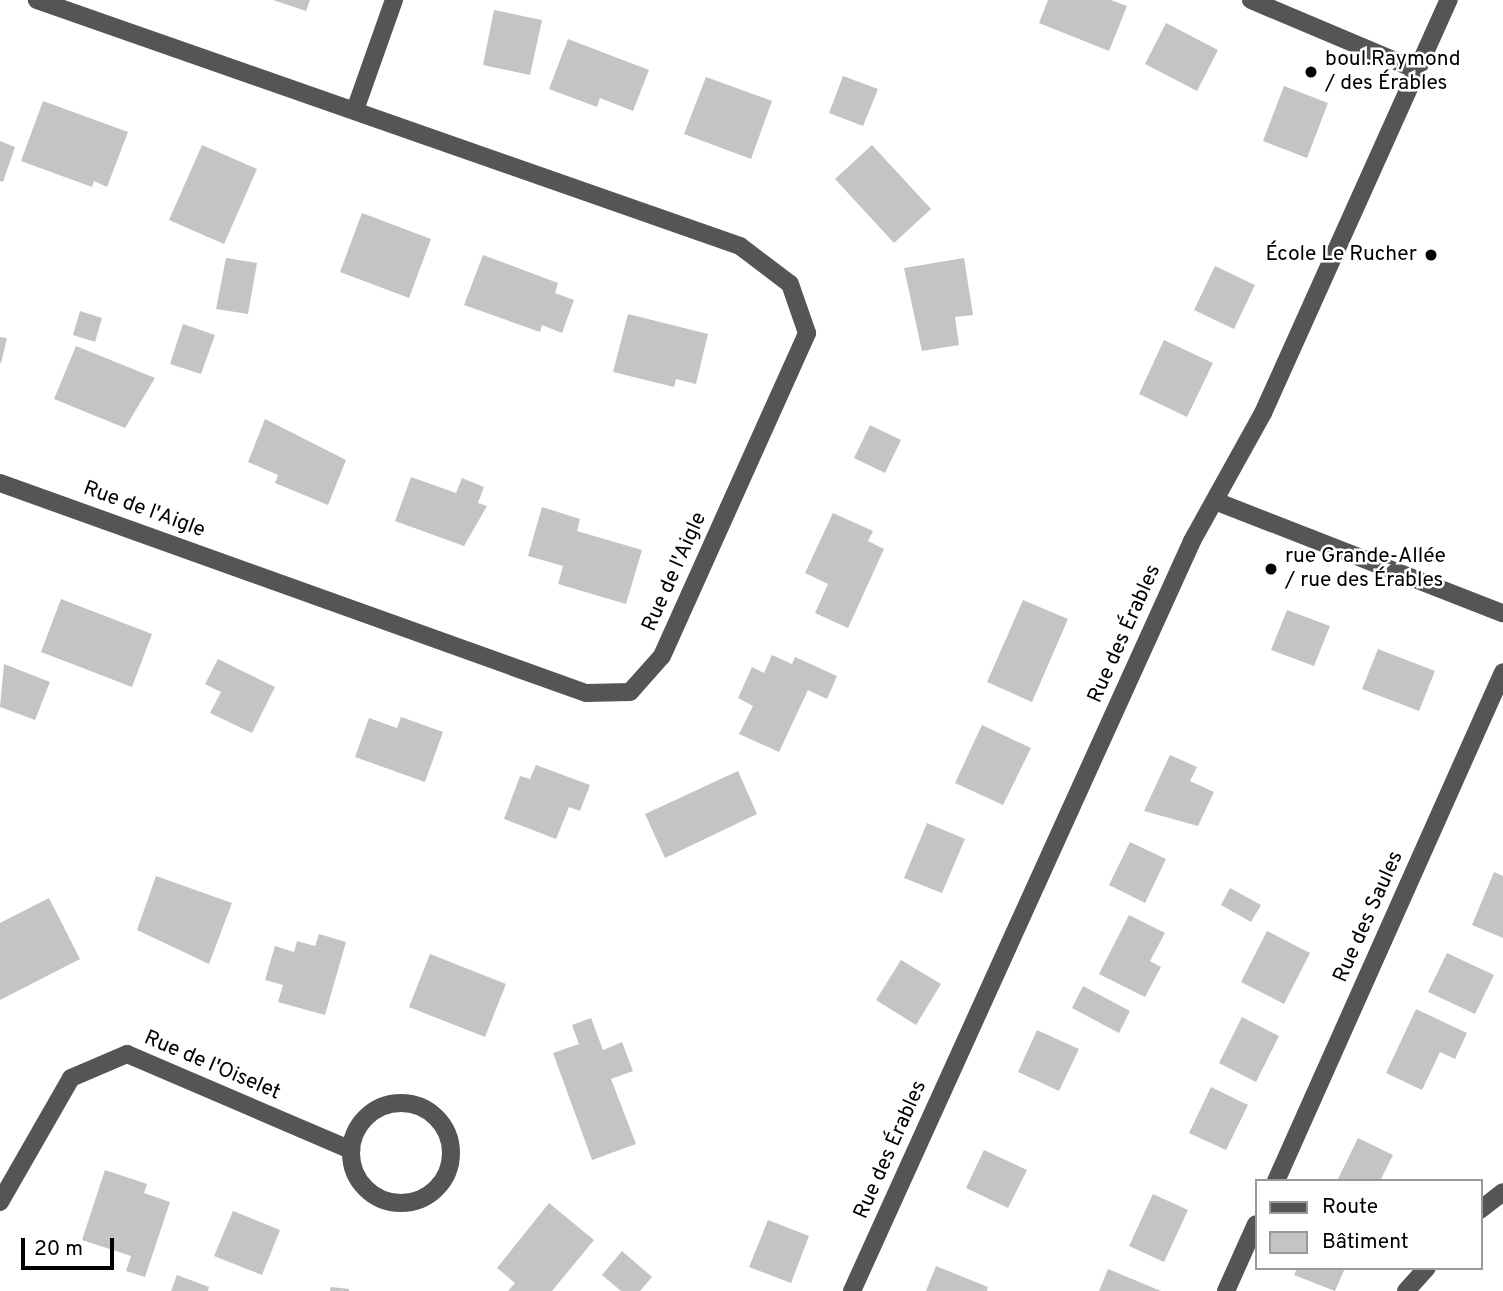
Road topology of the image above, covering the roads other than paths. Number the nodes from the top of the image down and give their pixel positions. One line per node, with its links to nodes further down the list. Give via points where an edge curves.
1 (37, 0): 6 (street, Rue de l'Aigle)
2 (394, 0): 6 (street)
3 (1251, 0): 5 (street)
4 (1449, 0): 5 (street, Rue des Érables)
5 (1416, 70): 8 (street, Rue des Érables, via 1263,413)
6 (355, 110): 7 (street, Rue de l'Aigle, via 740,246 790,284 807,332 662,656 630,692 586,692)
7 (0, 482)
8 (1215, 501): 9 (street); 18 (street, Rue des Érables)
9 (1503, 613)
10 (1503, 673): 12 (street, Rue des Saules)
11 (351, 1150): 11 (street, via 360,1182 387,1201 404,1203 434,1190 450,1160 440,1123 406,1103 375,1110 363,1121); 14 (street, Rue de l'Oiselet, via 127,1054 71,1078)
12 (1277, 1179)
13 (1503, 1192): 15 (street)
14 (0, 1202)
15 (1482, 1208)
16 (1254, 1228): 19 (street)
17 (1425, 1270): 20 (street)
18 (852, 1291)
19 (1226, 1291)
20 (1406, 1291)

